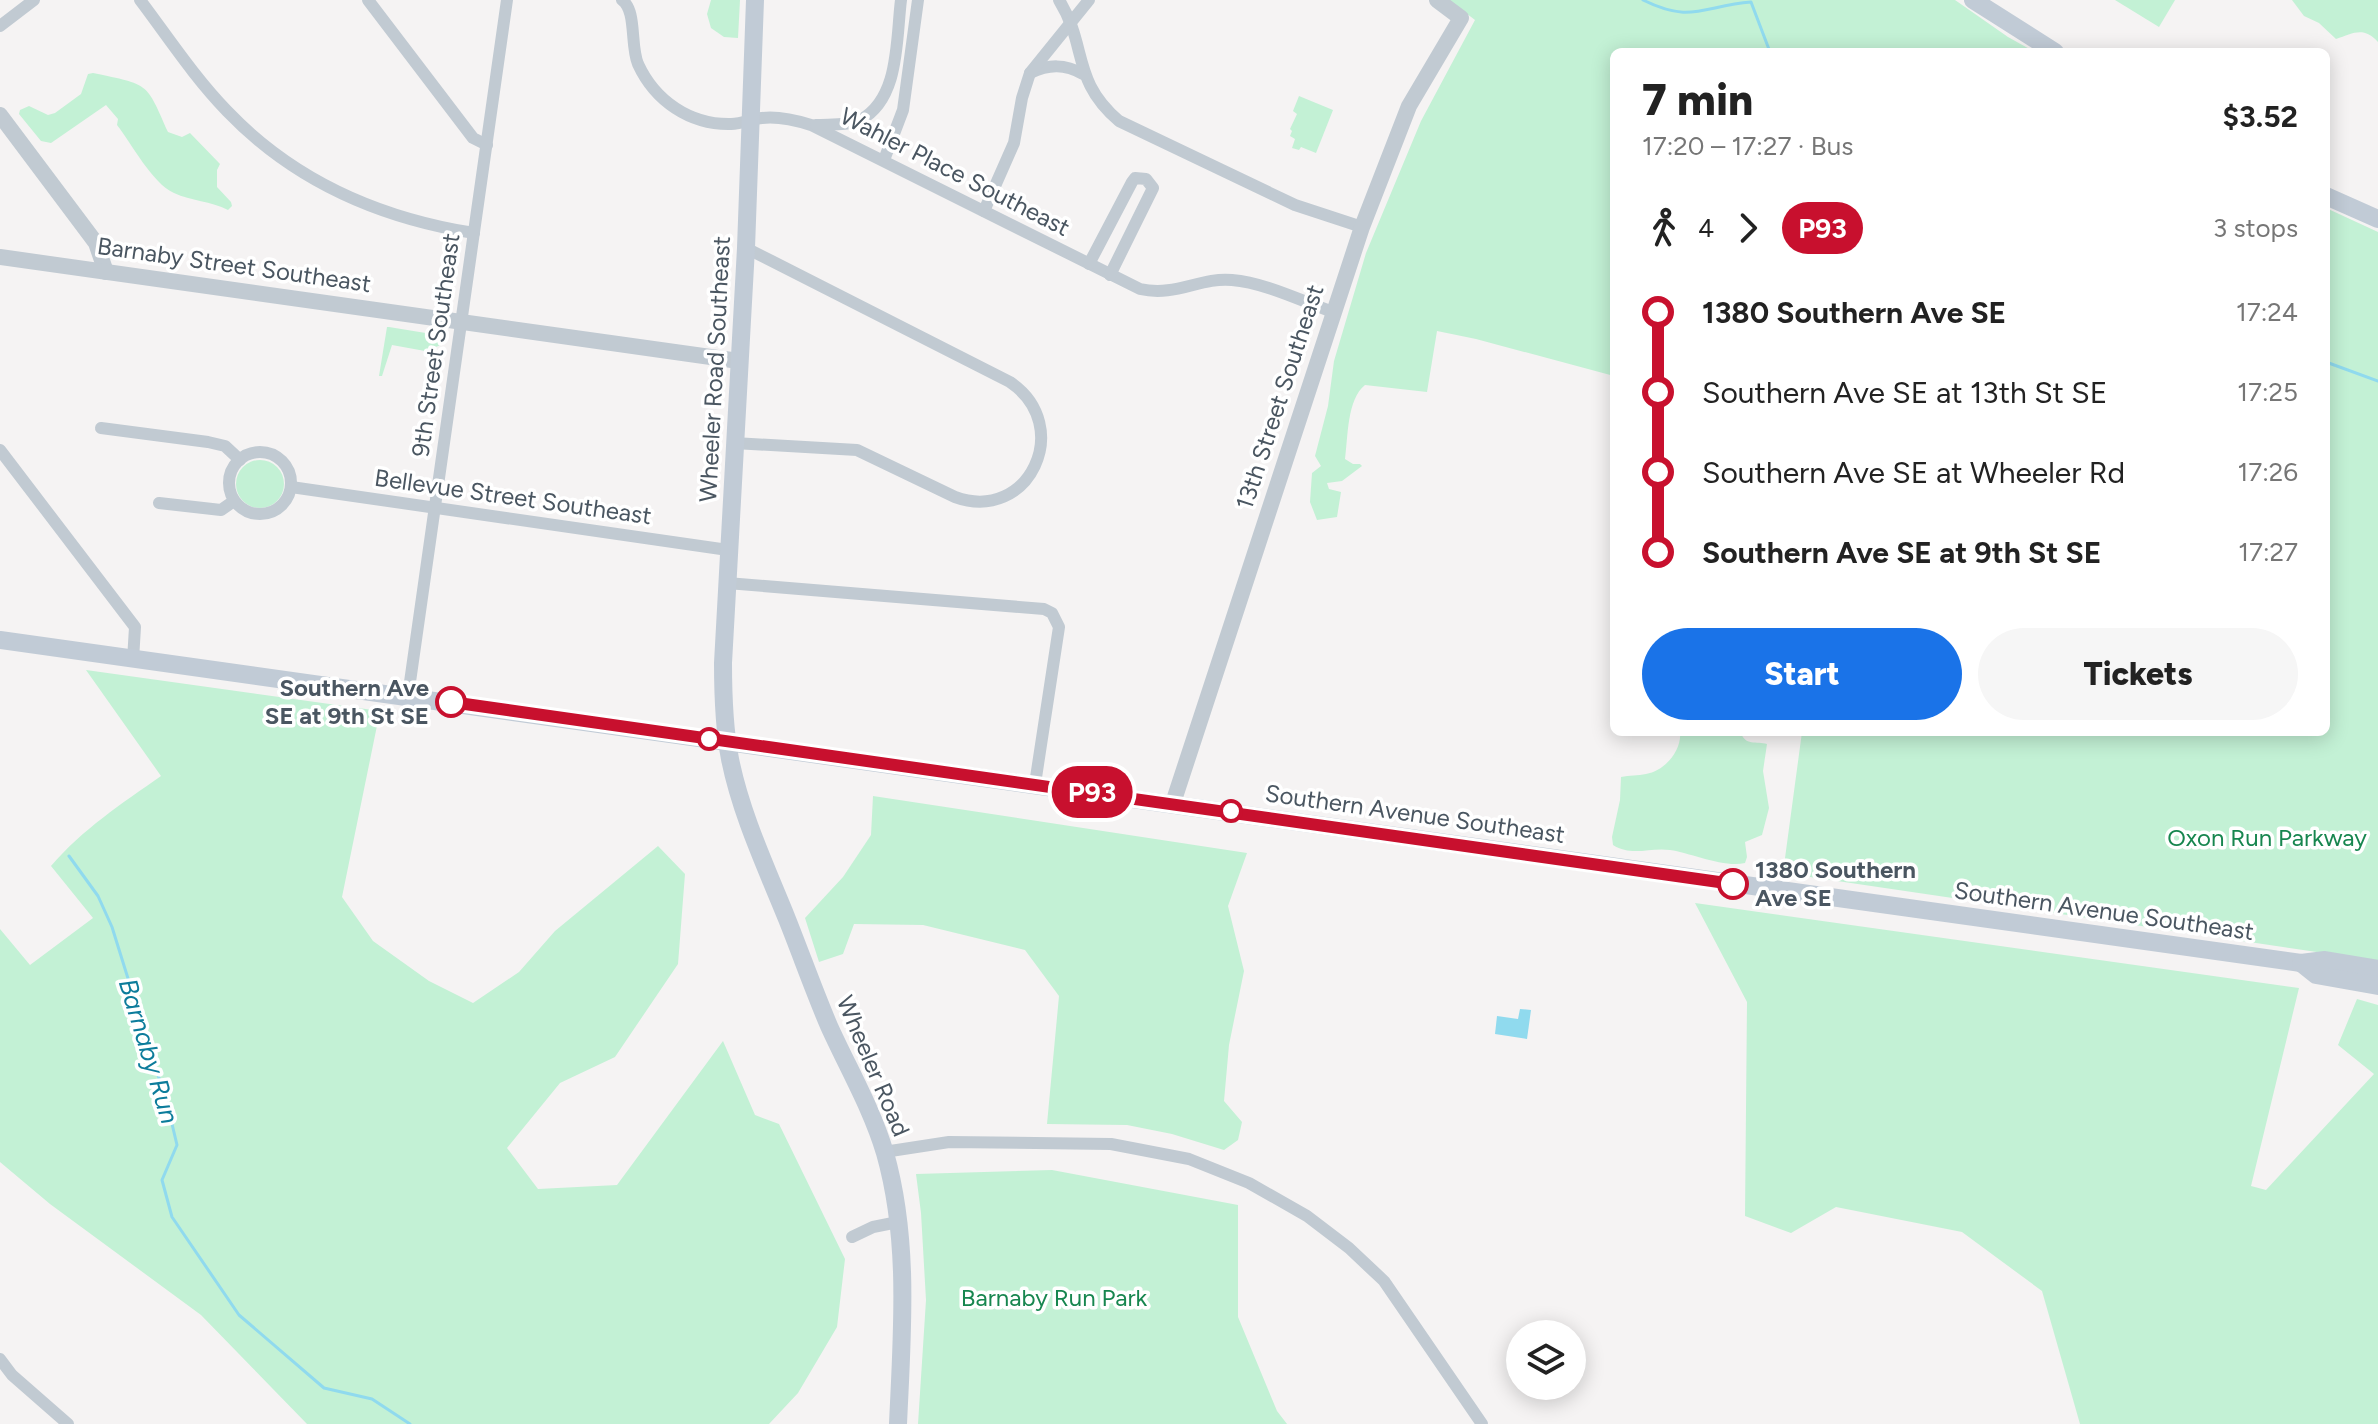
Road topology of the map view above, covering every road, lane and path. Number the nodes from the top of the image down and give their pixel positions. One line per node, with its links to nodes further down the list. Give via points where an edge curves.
1 (34, 0): 14 (street)
2 (140, 0): 29 (street, via 221,105 296,170 379,211)
3 (368, 0): 23 (street, via 473,138)
4 (507, 0): 23 (street, 9th Street Southeast)
5 (622, 0): 21 (street, Wahler Place Southeast, via 630,10 636,58 661,98 704,121)
6 (755, 0): 21 (main road, Wheeler Road Southeast)
7 (1059, 0): 13 (street)
8 (1089, 0): 13 (street)
9 (1437, 0): 28 (street, 13th Street Southeast, via 1461,18 1409,106)
10 (1973, 0): 15 (main road)
11 (900, 4): 12 (street); 18 (street, via 890,78)
12 (918, 4): 19 (street)
13 (1071, 24): 16 (street); 17 (street)
14 (0, 26)
15 (2049, 48)
16 (1030, 73): 17 (street, via 1067,66); 26 (street, via 1014,143)
17 (1083, 74): 28 (street, via 1099,101 1130,127 1300,207)
18 (878, 104): 19 (street); 22 (street, via 858,121)
19 (903, 107): 24 (street)
20 (0, 115): 33 (street, via 96,243)
21 (751, 120): 22 (street, Wahler Place Southeast, via 774,117); 30 (main road, Wheeler Road Southeast)
22 (811, 125): 24 (street, Wahler Place Southeast)
23 (487, 145): 29 (street, 9th Street Southeast)
24 (884, 160): 26 (street, Wahler Place Southeast)
25 (2330, 198): 27 (main road)
26 (984, 211): 32 (street, Wahler Place Southeast)
27 (2378, 219)
28 (1362, 227): 35 (street, 13th Street Southeast)
29 (474, 233): 36 (street, 9th Street Southeast)
30 (746, 248): 37 (main road, Wheeler Road Southeast); 39 (street, via 1010,382 1034,406 1042,440 1036,465 1020,485 994,499 971,501 857,450)
31 (0, 257): 33 (street, Barnaby Street Southeast)
32 (1089, 264): 34 (street, Wahler Place Southeast); 34 (street, via 1132,182 1146,179 1153,188)
33 (106, 272): 36 (street, Barnaby Street Southeast)
34 (1110, 275): 35 (street, Wahler Place Southeast, via 1156,293 1229,280 1249,283)
35 (1333, 312): 53 (street, 13th Street Southeast)
36 (461, 321): 37 (street, Barnaby Street Southeast); 45 (street, 9th Street Southeast)
37 (739, 361): 39 (main road, Wheeler Road Southeast)
38 (101, 428): 41 (street, via 208,442 225,446)
39 (734, 443): 46 (main road, Wheeler Road Southeast)
40 (0, 450): 49 (street, via 135,627)
41 (240, 460): 42 (street, via 255,453 274,456 288,470); 43 (street, via 229,479)
42 (291, 487): 43 (street, via 283,504 266,514 247,512); 45 (street, Bellevue Street Southeast)
43 (234, 501): 44 (street, via 221,510)
44 (159, 503)
45 (434, 509): 46 (street, Bellevue Street Southeast); 50 (street, 9th Street Southeast)
46 (728, 550): 47 (main road, Wheeler Road Southeast)
47 (727, 583): 51 (main road, Wheeler Road Southeast, via 723,675); 52 (street, via 1052,613 1059,632)
48 (1, 638): 49 (main road, Southern Avenue Southeast)
49 (133, 660): 50 (main road, Southern Avenue Southeast)
50 (408, 696): 51 (main road, Southern Avenue Southeast)
51 (728, 741): 52 (main road, Southern Avenue Southeast); 57 (main road, Wheeler Road, via 756,841)
52 (1035, 784): 53 (main road, Southern Avenue Southeast)
53 (1173, 803): 54 (main road, Southern Avenue Southeast)
54 (2301, 963): 55 (main road, Southern Avenue Southeast, via 2325,960); 56 (main road, Southern Avenue Southeast, via 2316,975)
55 (2378, 969)
56 (2378, 986)
57 (884, 1152): 58 (main road, Wheeler Road); 63 (street, via 949,1142 1111,1144 1189,1159 1249,1183 1307,1216 1384,1281)
58 (898, 1222): 59 (street); 62 (main road, Wheeler Road, via 903,1281)
59 (852, 1237)
60 (0, 1359): 61 (street)
61 (68, 1424)
62 (898, 1424)
63 (1482, 1424)

